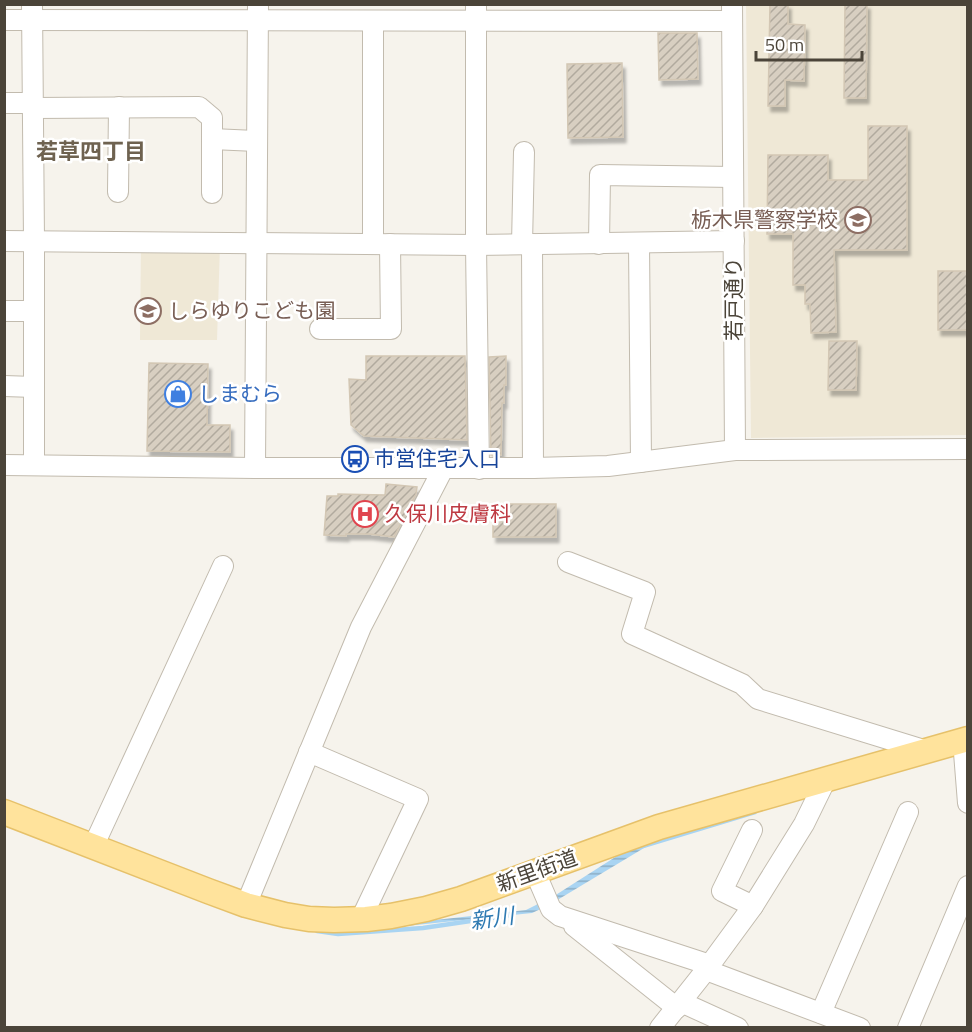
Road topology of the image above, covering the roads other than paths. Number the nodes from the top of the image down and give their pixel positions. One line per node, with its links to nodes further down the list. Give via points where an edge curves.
1 (32, 12): 2 (street); 6 (street); 9 (street)
2 (258, 13): 7 (street); 12 (street)
3 (476, 13): 4 (street); 7 (street); 25 (street)
4 (630, 13): 5 (street)
5 (732, 13): 14 (street, 若戸通り)
6 (4, 20)
7 (373, 21): 21 (street)
8 (4, 103): 9 (street)
9 (33, 105): 10 (street); 18 (street)
10 (119, 107): 11 (street, via 199,107 212,118); 15 (street)
11 (212, 139): 12 (street); 16 (street)
12 (257, 141): 20 (street)
13 (524, 152): 22 (street)
14 (734, 177): 19 (street, 若戸通り); 23 (street, via 600,175)
15 (118, 192)
16 (212, 193)
17 (4, 241): 18 (street)
18 (34, 241): 20 (street); 27 (street)
19 (734, 241): 24 (street); 32 (street, 若戸通り)
20 (256, 243): 21 (street); 36 (street)
21 (382, 244): 25 (street); 28 (street, via 391,329)
22 (527, 244): 23 (street); 25 (street); 37 (street)
23 (599, 244): 24 (street)
24 (639, 244): 33 (street)
25 (476, 245): 39 (street)
26 (4, 311): 27 (street)
27 (34, 311): 30 (street)
28 (320, 329)
29 (4, 386): 30 (street)
30 (34, 387): 35 (street)
31 (968, 449): 32 (street)
32 (735, 450): 33 (street)
33 (641, 462): 37 (street)
34 (4, 465): 35 (street)
35 (34, 465): 36 (street)
36 (255, 468): 38 (street)
37 (533, 468): 39 (street)
38 (443, 469): 39 (street); 44 (street, via 361,627)
39 (479, 469)
40 (568, 562): 43 (street, via 645,592 632,634 742,684 758,699)
41 (223, 566): 50 (street)
42 (965, 744): 43 (main road, 新里街道); 46 (street)
43 (927, 751): 45 (main road, 新里街道)
44 (309, 752): 53 (street); 56 (street, via 418,799)
45 (821, 789): 51 (main road, 新里街道, via 659,827); 55 (street)
46 (968, 803)
47 (4, 812): 50 (main road, 新里街道)
48 (908, 812): 60 (street)
49 (752, 830): 55 (street, via 722,891)
50 (93, 847): 53 (main road, 新里街道)
51 (535, 872): 54 (street); 56 (main road, 新里街道, via 426,909)
52 (968, 886): 57 (street)
53 (246, 905): 56 (main road, 新里街道, via 309,919)
54 (552, 906): 58 (street); 59 (street)
55 (753, 906): 58 (street)
56 (361, 919)
57 (960, 927): 64 (street)
58 (708, 968): 59 (street); 60 (street)
59 (679, 1005): 61 (street); 62 (street)
60 (820, 1013): 63 (street)
61 (660, 1028)
62 (738, 1028)
63 (860, 1028)
64 (908, 1028)

